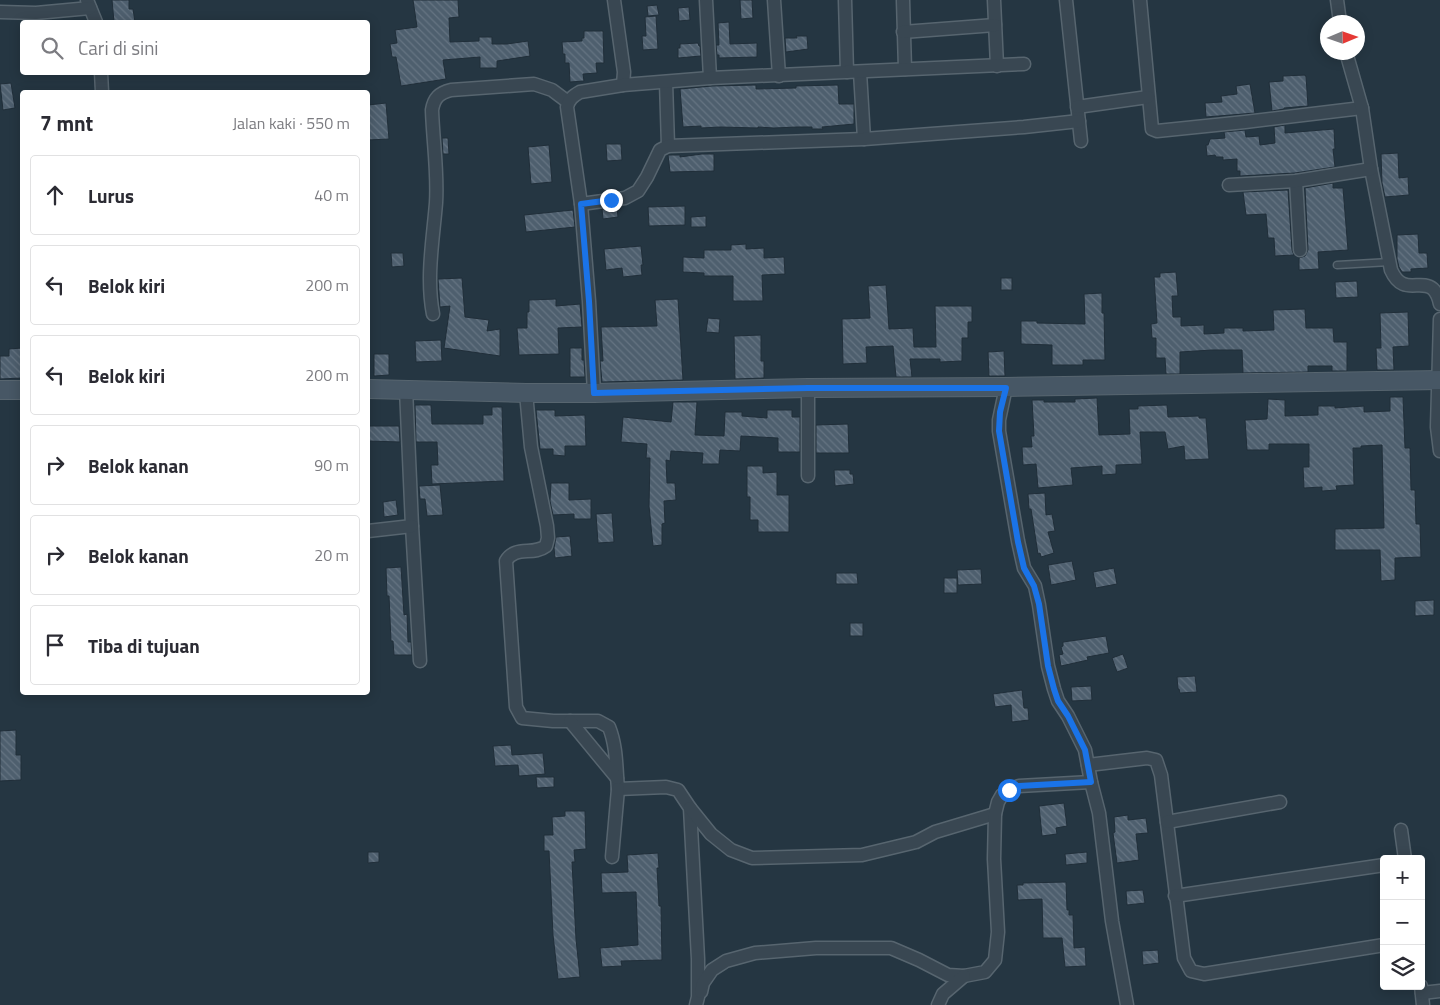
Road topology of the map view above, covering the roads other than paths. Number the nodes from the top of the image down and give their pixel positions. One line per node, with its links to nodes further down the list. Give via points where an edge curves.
1 (614, 0): 25 (street)
2 (706, 0): 23 (street)
3 (774, 0): 22 (street)
4 (844, 0): 20 (street)
5 (903, 0): 15 (street)
6 (994, 0): 14 (street)
7 (1066, 0): 29 (street)
8 (1140, 0): 27 (street)
9 (1337, 0): 12 (street)
10 (89, 4): 11 (street, via 36,13); 13 (street)
11 (0, 12)
12 (1339, 15)
13 (95, 20)
14 (995, 25): 15 (street); 18 (street)
15 (903, 32): 19 (street)
16 (1348, 60): 30 (street)
17 (1024, 64): 18 (street)
18 (997, 66): 19 (street)
19 (905, 69): 20 (street)
20 (854, 72): 22 (street); 32 (street)
21 (101, 75): 26 (street)
22 (779, 76): 23 (street)
23 (710, 78): 24 (street)
24 (666, 82): 25 (street); 34 (street)
25 (623, 85): 28 (street, via 580,92)
26 (102, 90)
27 (1148, 97): 29 (street); 30 (street, via 1152,129 1157,131)
28 (568, 102): 38 (street); 43 (street, via 552,90 534,84 450,90 437,96 432,110 437,180 430,277)
29 (1077, 107): 31 (street)
30 (1362, 108): 35 (street)
31 (1079, 121): 32 (street); 33 (street)
32 (864, 139): 34 (street)
33 (1081, 141)
34 (668, 146): 38 (street, via 660,150 638,191 625,198)
35 (1371, 169): 36 (street); 40 (street)
36 (1296, 181): 37 (street); 39 (street)
37 (1230, 185)
38 (581, 204): 53 (street)
39 (1300, 250)
40 (1390, 262): 41 (lane); 42 (street, via 1396,280 1412,286 1427,286 1434,290)
41 (1337, 265)
42 (1440, 304)
43 (433, 314)
44 (1440, 319): 45 (street)
45 (1439, 380): 47 (main road); 54 (street, via 1437,427)
46 (808, 388): 47 (main road); 53 (main road); 55 (street)
47 (1006, 388): 60 (street, via 999,431 1018,542 1024,568 1039,604 1054,689 1085,750)
48 (370, 389): 49 (main road)
49 (406, 389): 52 (main road); 56 (street)
50 (0, 390): 51 (main road)
51 (20, 390)
52 (526, 393): 53 (main road); 59 (street, via 531,447 548,538 541,550 517,552 506,561 516,707 522,718)
53 (594, 393)
54 (1440, 451)
55 (808, 476)
56 (412, 526): 57 (street); 58 (street)
57 (370, 530)
58 (420, 660)
59 (570, 721): 62 (street); 62 (street, via 598,721 609,727)
60 (1088, 765): 61 (street); 66 (street, via 1148,758 1156,760)
61 (1091, 782): 65 (street, via 1019,786 1002,795); 78 (street, via 1099,814 1112,921)
62 (618, 783): 64 (street, via 678,790); 69 (street)
63 (1280, 802): 66 (street)
64 (690, 808): 65 (street, via 710,834 731,850 752,858 862,856 916,842 935,832); 76 (street, via 698,959)
65 (995, 814): 73 (street, via 998,932 995,960 985,972)
66 (1167, 822): 71 (street)
67 (1401, 830): 68 (street)
68 (1404, 855)
69 (612, 857)
70 (1380, 866): 71 (street)
71 (1176, 896): 72 (street, via 1184,958 1191,971 1204,974)
72 (1380, 946)
73 (964, 976): 76 (street, via 948,975 891,948 816,948 756,953 726,961 712,970 703,983); 77 (street, via 943,994)
74 (1440, 991): 75 (street)
75 (1422, 995)
76 (697, 1005)
77 (938, 1005)
78 (1127, 1005)

